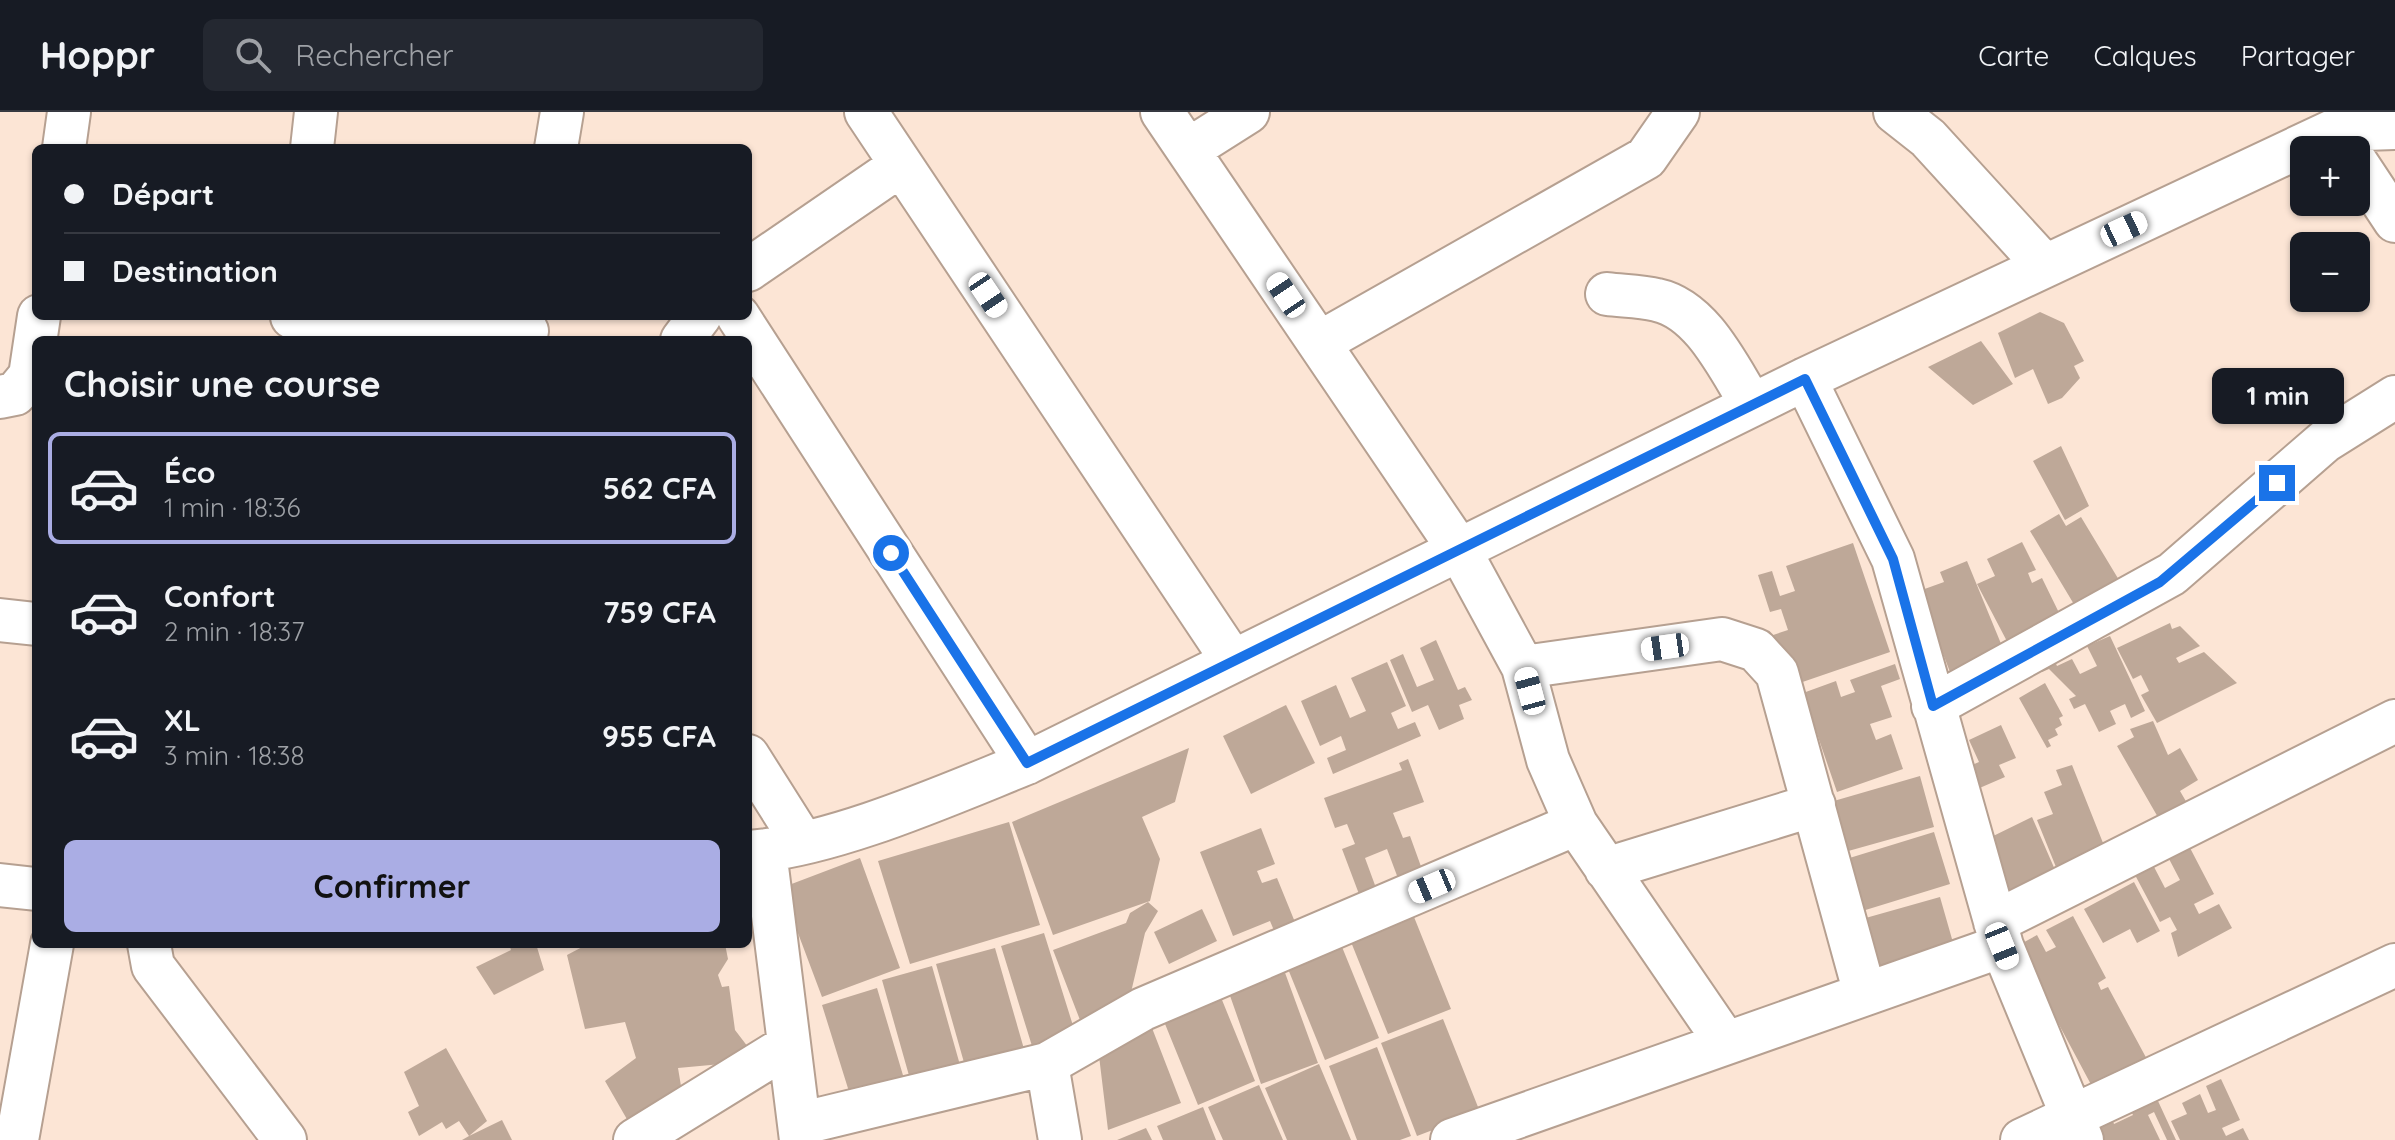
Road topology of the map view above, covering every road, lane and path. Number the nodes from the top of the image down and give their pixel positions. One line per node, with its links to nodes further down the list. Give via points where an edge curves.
1 (69, 112): 11 (street)
2 (316, 112): 12 (street)
3 (562, 112): 13 (street)
4 (866, 112): 16 (street)
5 (1162, 112): 14 (street)
6 (1248, 112): 14 (street)
7 (1678, 112): 25 (street, via 1646,158)
8 (1895, 112): 19 (street, via 1928,138)
9 (2395, 128): 10 (street)
10 (2352, 136)
11 (65, 144)
12 (312, 144)
13 (557, 144)
14 (1188, 150): 25 (street)
15 (2290, 160): 19 (street)
16 (901, 165): 20 (street); 34 (street)
17 (2370, 183): 18 (street)
18 (2395, 221)
19 (2045, 266): 27 (street)
20 (752, 267)
21 (1607, 294): 30 (street, via 1660,300 1688,316 1714,344)
22 (364, 320): 23 (street)
23 (527, 329)
24 (752, 338): 38 (street)
25 (1319, 343): 31 (street)
26 (32, 363): 28 (street, via 30,376 15,394)
27 (1805, 379): 30 (street); 36 (street, via 1893,559)
28 (0, 397)
29 (2395, 397): 36 (street, via 2325,441 2172,574)
30 (1752, 405): 31 (street)
31 (1460, 551): 34 (street); 35 (street)
32 (0, 620): 33 (street)
33 (32, 624)
34 (1232, 660): 38 (street)
35 (1523, 667): 40 (street, via 1722,639 1756,650 1777,673); 41 (street, via 1548,760)
36 (1933, 706): 46 (street)
37 (2395, 721): 46 (street)
38 (1027, 763): 42 (street, via 925,804)
39 (752, 771): 42 (street)
40 (1814, 805): 43 (street); 50 (street)
41 (1576, 824): 43 (street); 53 (street, via 1143,1009)
42 (772, 848): 52 (street)
43 (1606, 869): 51 (street)
44 (0, 885): 45 (street)
45 (32, 889)
46 (1998, 934): 50 (street); 54 (street)
47 (51, 948): 56 (street)
48 (150, 948): 57 (street, via 153,966)
49 (2395, 965): 54 (street)
50 (1865, 994): 51 (street)
51 (1726, 1043): 60 (street)
52 (789, 1045): 55 (street); 58 (street)
53 (1047, 1064): 55 (street); 59 (street)
54 (2077, 1129): 61 (street)
55 (800, 1132)
56 (21, 1136)
57 (285, 1140)
58 (635, 1140)
59 (1060, 1140)
60 (1452, 1140)
61 (2022, 1140)

